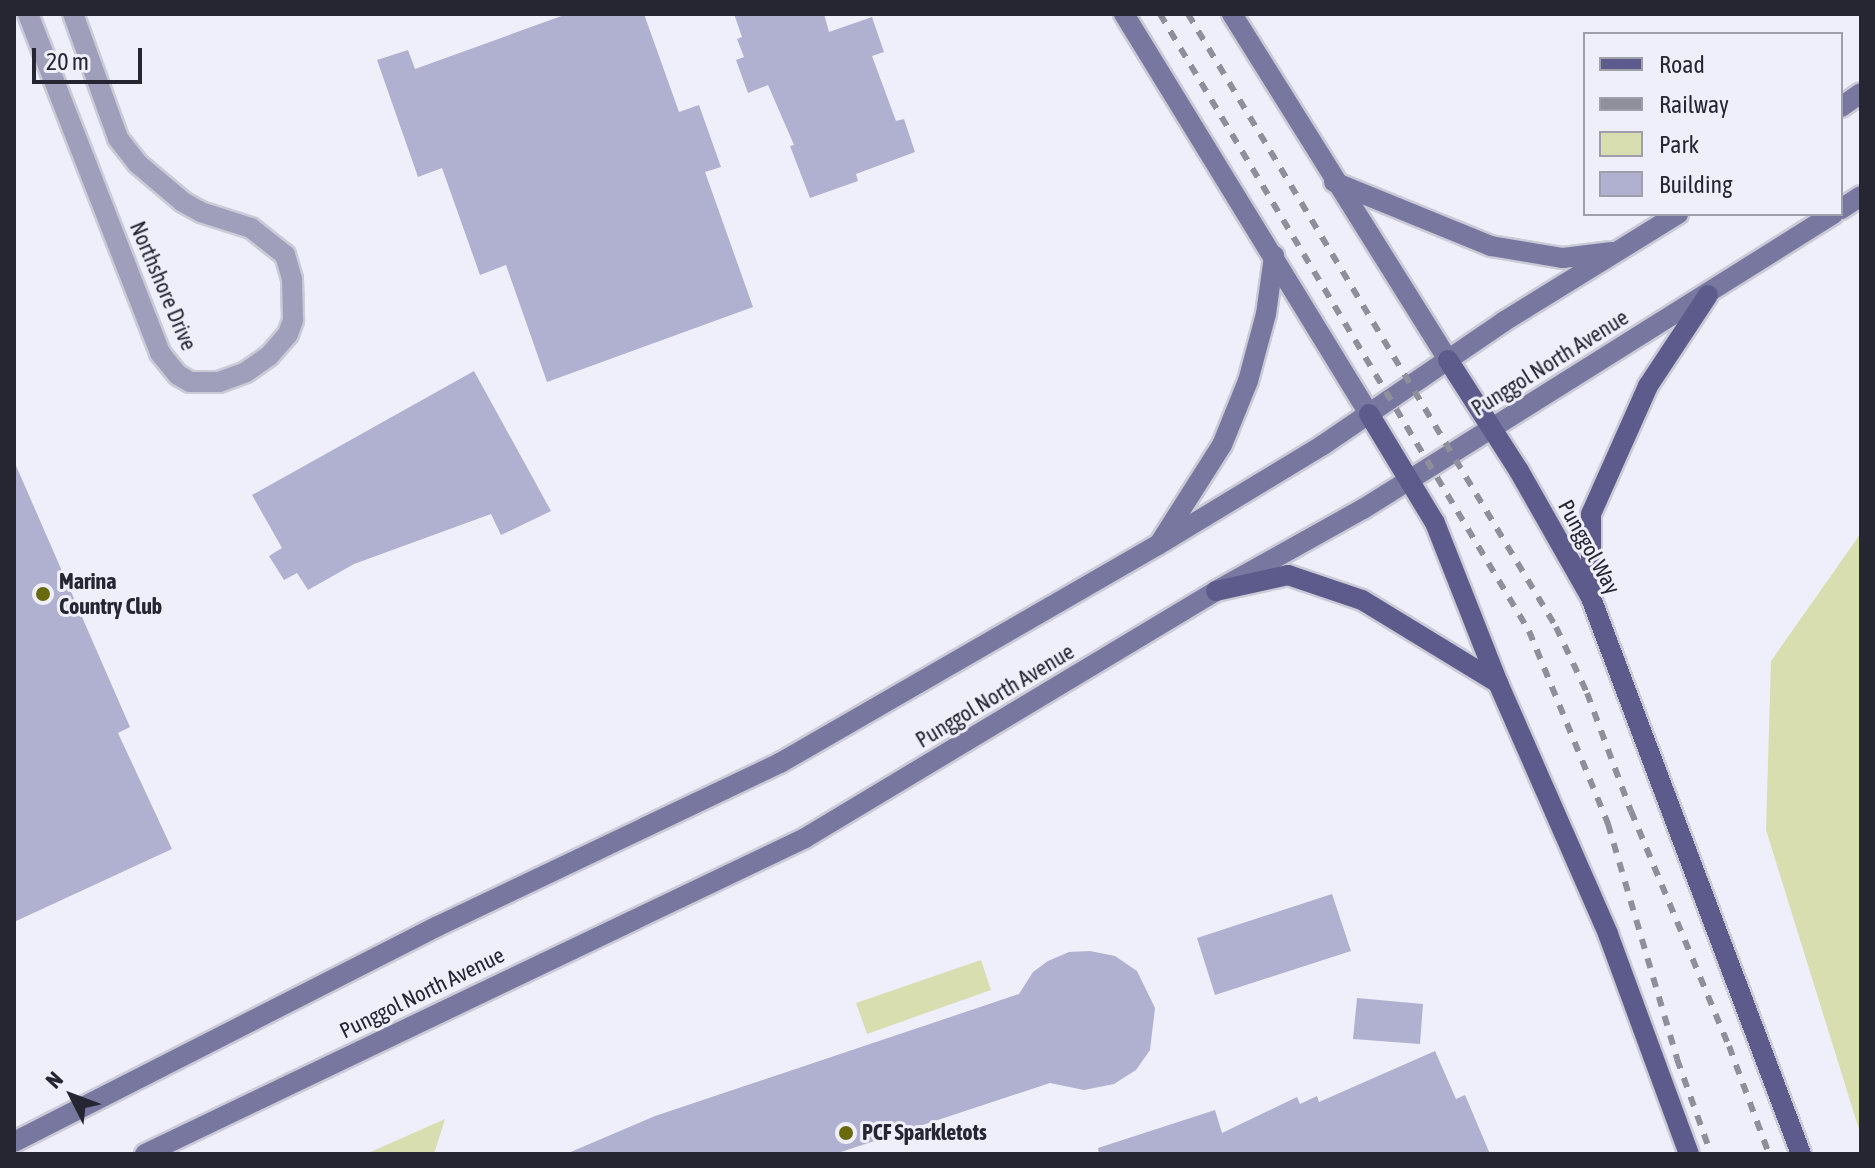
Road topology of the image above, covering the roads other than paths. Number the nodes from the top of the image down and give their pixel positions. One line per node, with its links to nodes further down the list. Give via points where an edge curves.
1 (28, 14): 2 (street, Northshore Drive, via 160,353 190,382 219,382 246,372 269,356 293,320 292,279 285,255 251,228 183,202 138,164 118,138)
2 (73, 14)
3 (1124, 14): 13 (main road)
4 (1232, 14): 7 (main road, Punggol Way)
5 (1861, 93): 6 (main road)
6 (1843, 106)
7 (1334, 182): 12 (main road, via 1491,246 1563,258); 15 (main road, Punggol Way)
8 (1861, 196): 9 (main road)
9 (1843, 208)
10 (1675, 216): 12 (main road)
11 (1830, 216): 14 (main road, Punggol North Avenue)
12 (1619, 251): 15 (main road)
13 (1274, 256): 16 (main road); 19 (main road, via 1248,381 1222,445)
14 (1708, 295): 17 (main road, Punggol North Avenue); 21 (main road, via 1648,386 1591,514)
15 (1448, 360): 16 (main road); 17 (main road, Punggol Way)
16 (1369, 414): 18 (main road); 19 (main road)
17 (1491, 428): 18 (main road, Punggol North Avenue); 21 (main road, Punggol Way)
18 (1409, 480): 20 (main road, Punggol North Avenue); 22 (main road, via 1435,523)
19 (1158, 545): 23 (main road, via 780,763 463,914)
20 (1216, 591): 22 (main road, via 1288,575 1362,600); 24 (main road, Punggol North Avenue, via 805,838)
21 (1591, 598): 26 (main road, Punggol Way)
22 (1498, 683): 25 (main road, via 1608,934)
23 (14, 1142)
24 (145, 1154)
25 (1689, 1154)
26 (1801, 1154)

